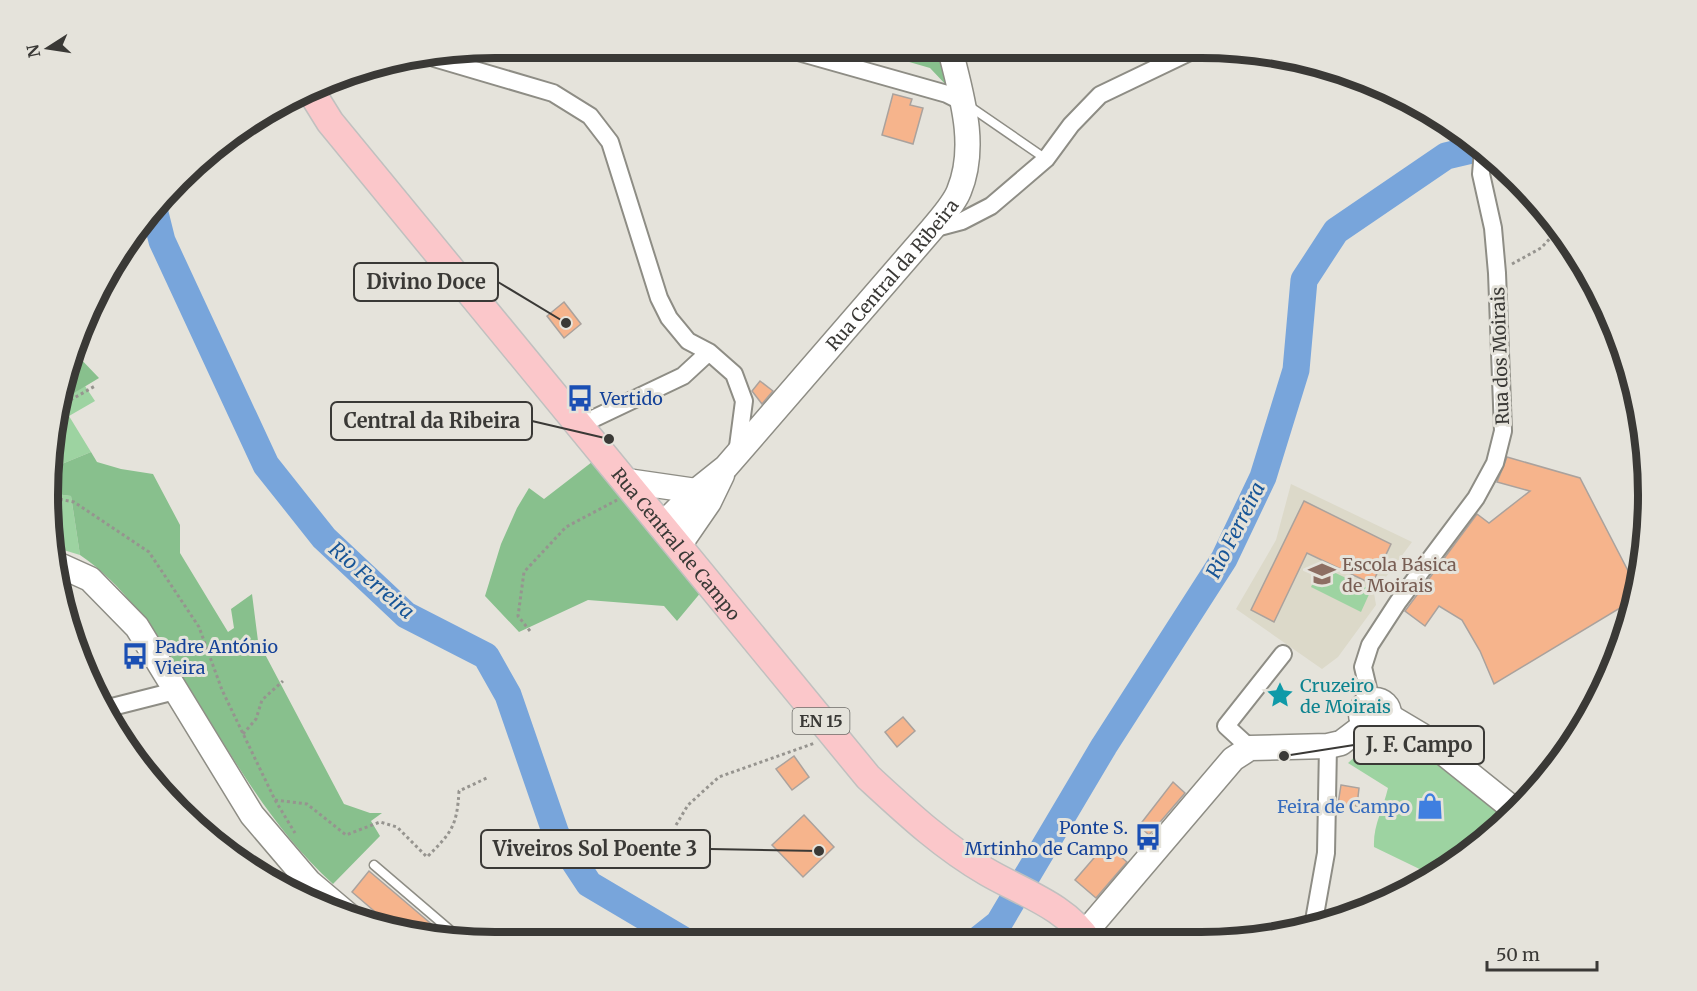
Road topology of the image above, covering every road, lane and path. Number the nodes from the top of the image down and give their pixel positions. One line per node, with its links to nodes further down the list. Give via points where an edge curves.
1 (819, 58): 6 (street)
2 (952, 58): 6 (street, Rua Central da Ribeira)
3 (1177, 58): 7 (street, via 1100,95)
4 (445, 61): 12 (street, via 553,93 590,116 610,142 659,298 669,318 688,341)
5 (315, 98): 15 (main road, Rua Central de Campo / EN 15, via 330,122)
6 (963, 102): 7 (lane); 9 (street, Rua Central da Ribeira, via 969,150 962,181 959,192)
7 (1046, 159): 9 (street, via 991,206 962,221)
8 (1482, 161): 11 (street, Rua dos Moirais)
9 (932, 229): 16 (street, Rua Central da Ribeira)
10 (1553, 236): 11 (path, via 1541,248)
11 (1497, 273): 27 (street, Rua dos Moirais, via 1503,431 1496,463 1476,498 1370,645 1364,667)
12 (710, 352): 15 (street, via 683,376); 16 (street, via 734,374 744,401)
13 (95, 386): 14 (path)
14 (69, 401)
15 (580, 425): 17 (main road, Rua Central de Campo / EN 15)
16 (731, 461): 18 (street, Rua Central da Ribeira); 20 (street, Rua Central da Ribeira, via 709,502)
17 (631, 486): 18 (street); 20 (main road, Rua Central de Campo / EN 15); 22 (path, via 566,527 524,572 518,616)
18 (696, 491): 20 (street, Rua Central da Ribeira)
19 (58, 499): 28 (path, via 74,502 149,552 199,627)
20 (670, 537): 29 (main road, Rua Central de Campo / EN 15)
21 (65, 568): 25 (street, via 90,579 136,627)
22 (530, 631)
23 (1283, 654): 31 (street, via 1226,726)
24 (283, 681): 28 (path, via 262,700 256,719)
25 (175, 691): 26 (street); 38 (street, via 252,815 309,882)
26 (113, 707)
27 (1375, 713): 30 (street, via 1341,742); 34 (street, via 1421,735)
28 (243, 734): 33 (path)
29 (833, 736): 35 (path, via 719,777 688,805); 41 (main road, Rua Central de Campo / EN 15, via 868,777 927,832 987,872 1054,907)
30 (1328, 746): 31 (street); 39 (street, via 1326,853)
31 (1250, 748): 42 (street, via 1233,759)
32 (489, 777): 33 (path, via 459,791 453,831 427,857 397,827 380,822 346,835 307,804)
33 (275, 800): 36 (path)
34 (1510, 806)
35 (676, 825)
36 (298, 840)
37 (374, 865): 40 (lane)
38 (330, 900)
39 (1314, 918)
40 (450, 930)
41 (1078, 932)
42 (1091, 932)

